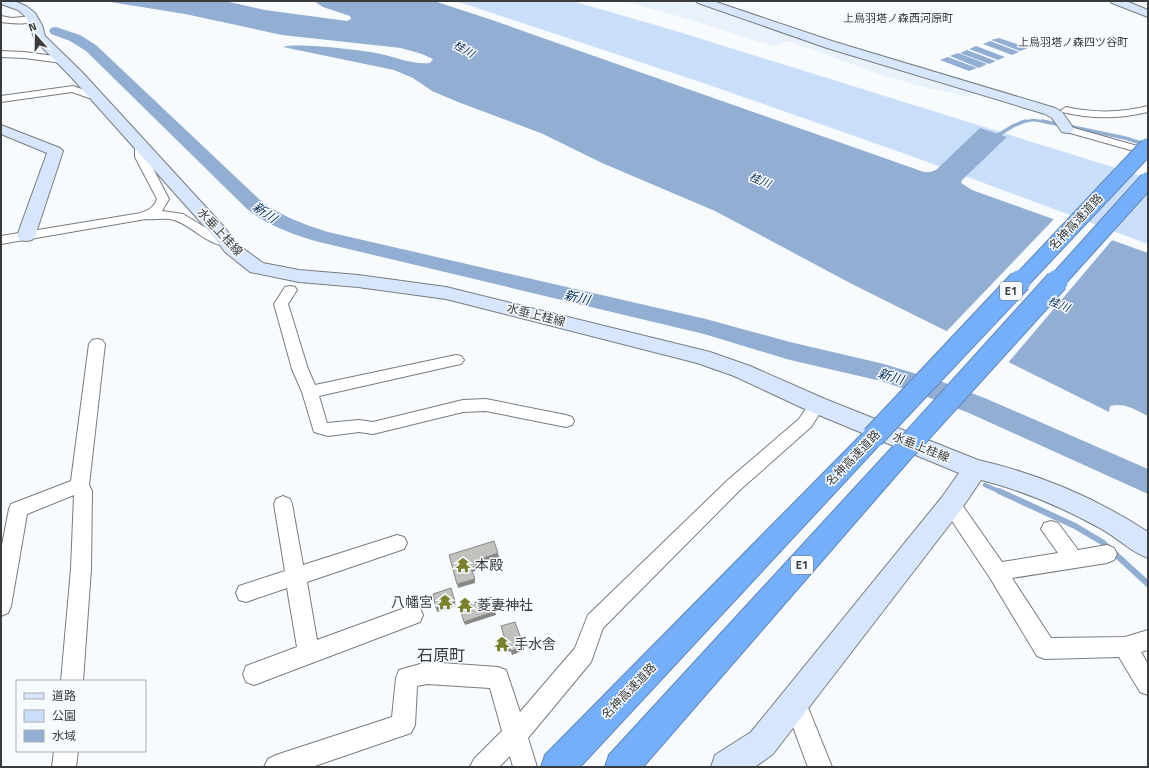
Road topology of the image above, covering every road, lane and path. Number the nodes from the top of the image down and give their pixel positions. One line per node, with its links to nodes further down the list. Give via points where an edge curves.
1 (4, 1): 6 (street, via 22,8)
2 (1116, 1): 4 (street)
3 (712, 2): 14 (street); 15 (street, via 831,45 1050,111 1057,115)
4 (1145, 12)
5 (1, 19): 6 (street)
6 (33, 19): 8 (street, 水垂上桂線, via 38,37)
7 (1, 54): 8 (street)
8 (62, 60): 9 (street, 水垂上桂線)
9 (77, 75): 10 (street); 11 (street, 水垂上桂線)
10 (73, 89): 11 (street); 12 (street)
11 (95, 95): 17 (street, 水垂上桂線)
12 (1, 99)
13 (1148, 109): 14 (street, via 1104,114)
14 (1066, 110)
15 (1067, 128): 19 (street)
16 (1, 129): 22 (street, via 55,151)
17 (141, 146): 21 (street, via 141,157 163,199 158,210); 24 (street, 水垂上桂線)
18 (1148, 146): 58 (highway, 名神高速道路 / E1, bridge, via 874,437)
19 (1148, 152)
20 (1148, 180): 59 (highway, 名神高速道路 / E1, bridge)
21 (145, 216): 22 (street); 24 (street, via 179,217 206,234)
22 (26, 236): 23 (street)
23 (1, 240)
24 (227, 242): 29 (street, 水垂上桂線, via 231,248 258,268 299,276 358,280 446,293 510,308 702,357 742,371)
25 (290, 290): 28 (street, via 281,304 300,369)
26 (97, 344): 32 (street)
27 (456, 360): 28 (street)
28 (310, 392): 30 (street, via 320,428 328,430 359,426 373,428 463,406 486,405)
29 (817, 405): 31 (street, 水垂上桂線); 52 (street, via 805,423 735,484 595,622 583,655)
30 (566, 421)
31 (975, 468): 34 (street); 37 (street, 水垂上桂線, via 1005,476 1064,498 1109,520)
32 (80, 486): 43 (street, via 18,510); 49 (street, via 83,491 81,569)
33 (283, 504): 41 (street)
34 (951, 504): 40 (street); 51 (street)
35 (1051, 529): 39 (street)
36 (397, 543): 41 (street)
37 (1148, 546)
38 (1106, 554): 39 (street)
39 (1073, 559): 40 (street)
40 (997, 572): 46 (street, via 1045,649)
41 (295, 577): 42 (street); 47 (street)
42 (246, 594)
43 (1, 606)
44 (413, 615): 47 (street)
45 (1148, 640): 46 (street)
46 (1125, 647): 50 (street)
47 (309, 654): 48 (street)
48 (254, 674)
49 (72, 680)
50 (1148, 684)
51 (795, 703): 60 (street, via 762,743); 61 (street)
52 (515, 735): 55 (street, via 498,678 427,673 406,678 403,725); 56 (street); 57 (street)
53 (66, 752): 54 (street)
54 (64, 767)
55 (276, 767)
56 (482, 767)
57 (525, 767)
58 (557, 767)
59 (621, 767)
60 (727, 767)
61 (820, 767)

